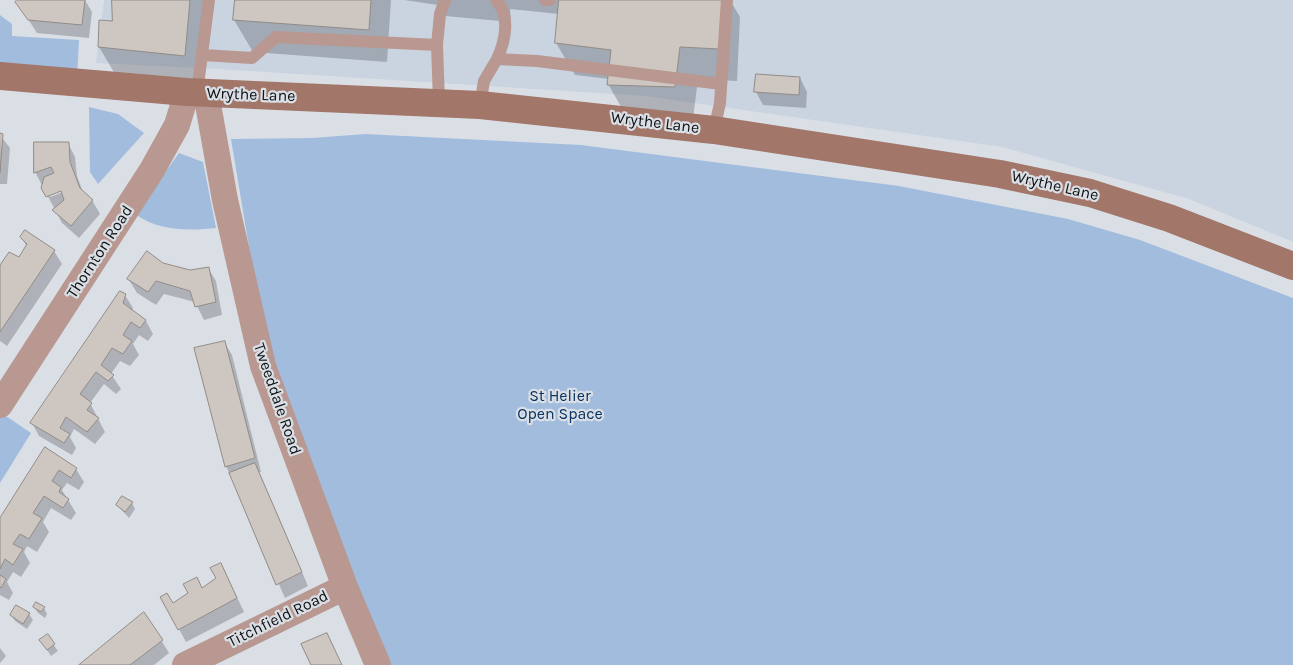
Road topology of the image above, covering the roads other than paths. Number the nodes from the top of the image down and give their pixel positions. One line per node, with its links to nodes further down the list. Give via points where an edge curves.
1 (209, 0): 8 (lane)
2 (445, 0): 7 (lane, via 438,23)
3 (496, 0): 9 (lane, via 503,12 504,27 504,44)
4 (545, 0): 5 (lane)
5 (550, 0)
6 (727, 0): 11 (lane)
7 (437, 45): 8 (lane, via 276,37 252,58); 13 (lane)
8 (203, 55): 12 (lane)
9 (497, 59): 11 (lane); 14 (lane, via 484,81)
10 (0, 76): 12 (main road, Wrythe Lane)
11 (722, 84): 15 (lane)
12 (197, 93): 13 (main road, Wrythe Lane); 17 (street, Thornton Road, via 152,170); 18 (street, Tweeddale Road, via 262,366)
13 (439, 102): 14 (main road, Wrythe Lane)
14 (480, 104): 15 (main road, Wrythe Lane)
15 (714, 130): 16 (main road, Wrythe Lane, via 1000,174 1090,193 1177,221)
16 (1293, 266)
17 (0, 406)
18 (345, 588): 19 (street, Titchfield Road); 20 (street, Tweeddale Road)
19 (186, 665)
20 (378, 665)

